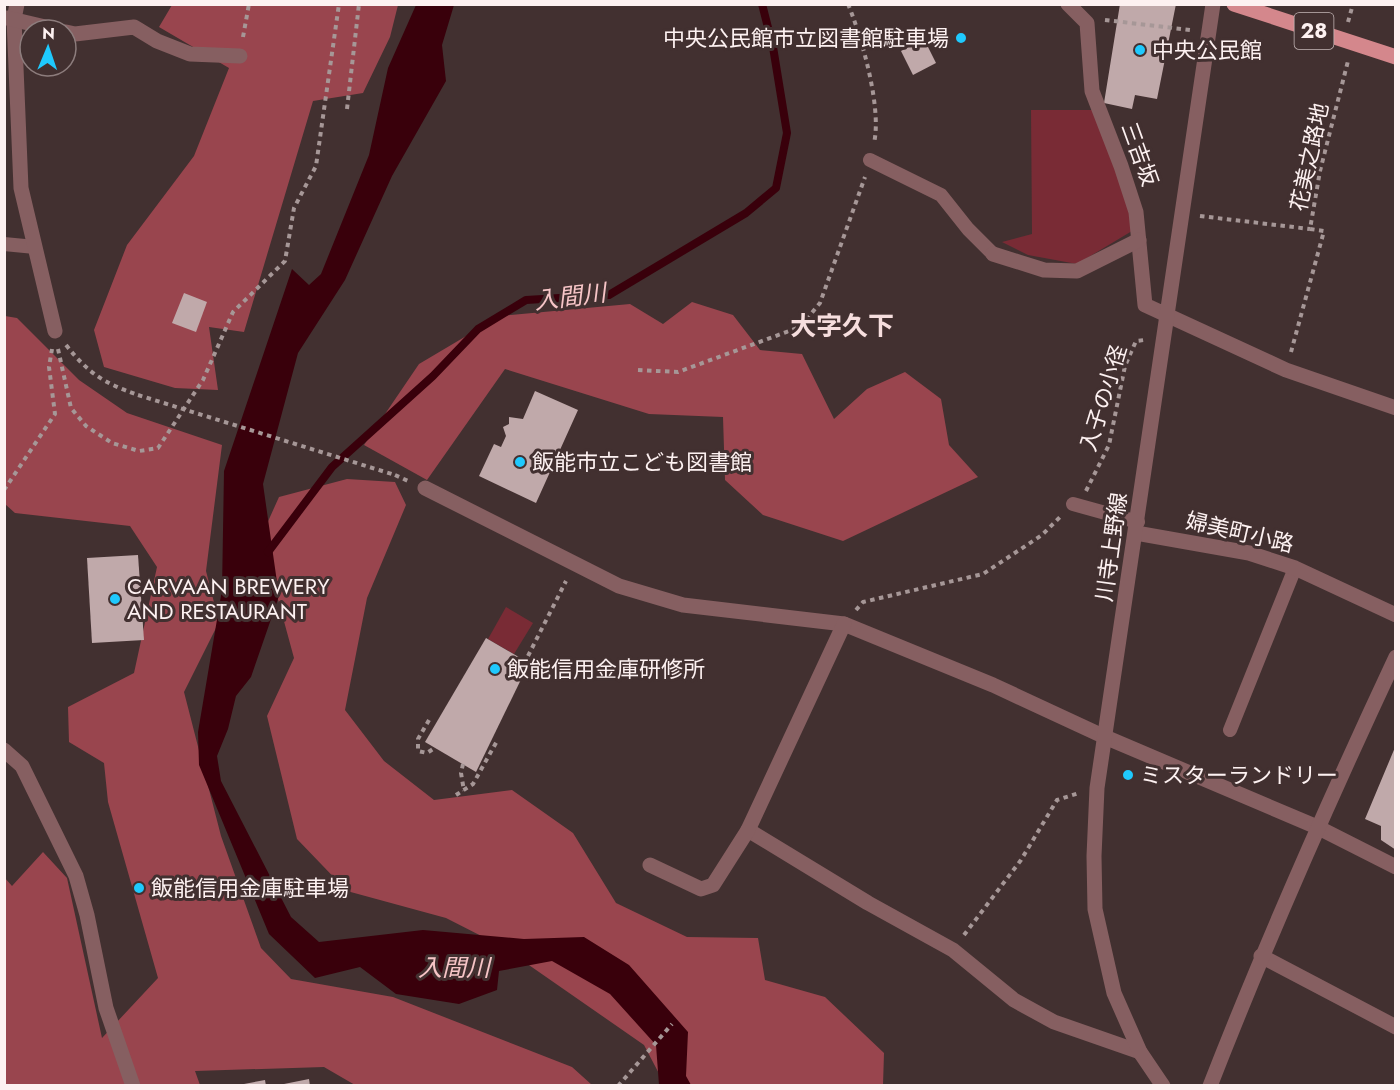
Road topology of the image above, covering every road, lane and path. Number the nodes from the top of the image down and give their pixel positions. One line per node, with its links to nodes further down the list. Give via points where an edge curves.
1 (249, 4): 13 (path)
2 (339, 4): 24 (path, via 316,166 294,207 285,261 233,312 203,380 158,448 139,451 112,443 86,426 71,408)
3 (359, 4): 15 (path)
4 (848, 4): 16 (path, via 860,33 877,123)
5 (1068, 4): 19 (street, 三吉坂, via 1087,22 1092,91 1136,212)
6 (1213, 4): 10 (street, 川寺上野線)
7 (1234, 4): 12 (main road, 28)
8 (12, 14): 21 (street, via 21,188)
9 (1120, 22): 10 (path)
10 (1209, 32): 17 (street, 川寺上野線)
11 (78, 33): 13 (street, via 134,27 190,54)
12 (1352, 44): 14 (main road, 28); 18 (path, 花美之路地, via 1320,171)
13 (240, 56)
14 (1395, 57)
15 (347, 109)
16 (870, 160): 22 (lane, via 941,195); 26 (path, via 820,303 800,327 678,372)
17 (1182, 214): 18 (path); 23 (street, 川寺上野線)
18 (1310, 229): 27 (path, 花美之路地, via 1324,231)
19 (1139, 240): 22 (street, via 1077,271 1044,270); 23 (street, 三吉坂, via 1145,305)
20 (4, 244): 21 (lane)
21 (34, 248): 24 (street)
22 (993, 254)
23 (1168, 314): 25 (street, 川寺上野線); 27 (street)
24 (55, 331): 29 (path, bridge, via 85,369 109,385); 31 (path, via 49,367 55,414)
25 (1164, 338): 32 (path, 入子の小径, via 1136,341 1125,366 1109,445 1086,491); 33 (street, 川寺上野線)
26 (638, 370)
27 (1286, 370): 28 (street)
28 (1395, 408)
29 (395, 475)
30 (425, 488): 34 (street)
31 (4, 490)
32 (1073, 504): 33 (lane, 婦美町小路); 37 (path, 入子の小径, via 1042,535 983,574 863,602)
33 (1137, 528): 35 (street, 婦美町小路, via 1249,553); 42 (street, 川寺上野線)
34 (576, 566): 37 (street, via 619,586 683,605); 38 (path)
35 (1295, 568): 36 (street, 婦美町小路); 41 (lane)
36 (1395, 615)
37 (844, 624): 42 (street, via 993,685); 51 (street)
38 (528, 656)
39 (1395, 657): 50 (street)
40 (429, 720): 44 (path, via 418,739 418,751 427,753)
41 (1230, 730)
42 (1105, 737): 47 (street, 川寺上野線); 50 (street)
43 (497, 741): 48 (path, via 473,784)
44 (433, 749)
45 (4, 750): 59 (street, via 22,766 76,876 106,1008)
46 (463, 764): 48 (path)
47 (1097, 788): 54 (path, via 1057,800 1020,860); 58 (street, 川寺上野線, via 1095,909 1114,993)
48 (464, 791): 49 (path)
49 (456, 795)
50 (1317, 827): 53 (street); 55 (street)
51 (748, 830): 52 (street, via 713,885 701,890); 54 (street)
52 (650, 865)
53 (1395, 867)
54 (953, 950): 58 (street, via 1014,1000 1053,1022)
55 (1261, 956): 57 (street); 62 (street)
56 (672, 1024): 60 (path)
57 (1395, 1027)
58 (1140, 1052): 61 (street, 川寺上野線)
59 (133, 1086)
60 (618, 1086)
61 (1163, 1086)
62 (1210, 1086)

